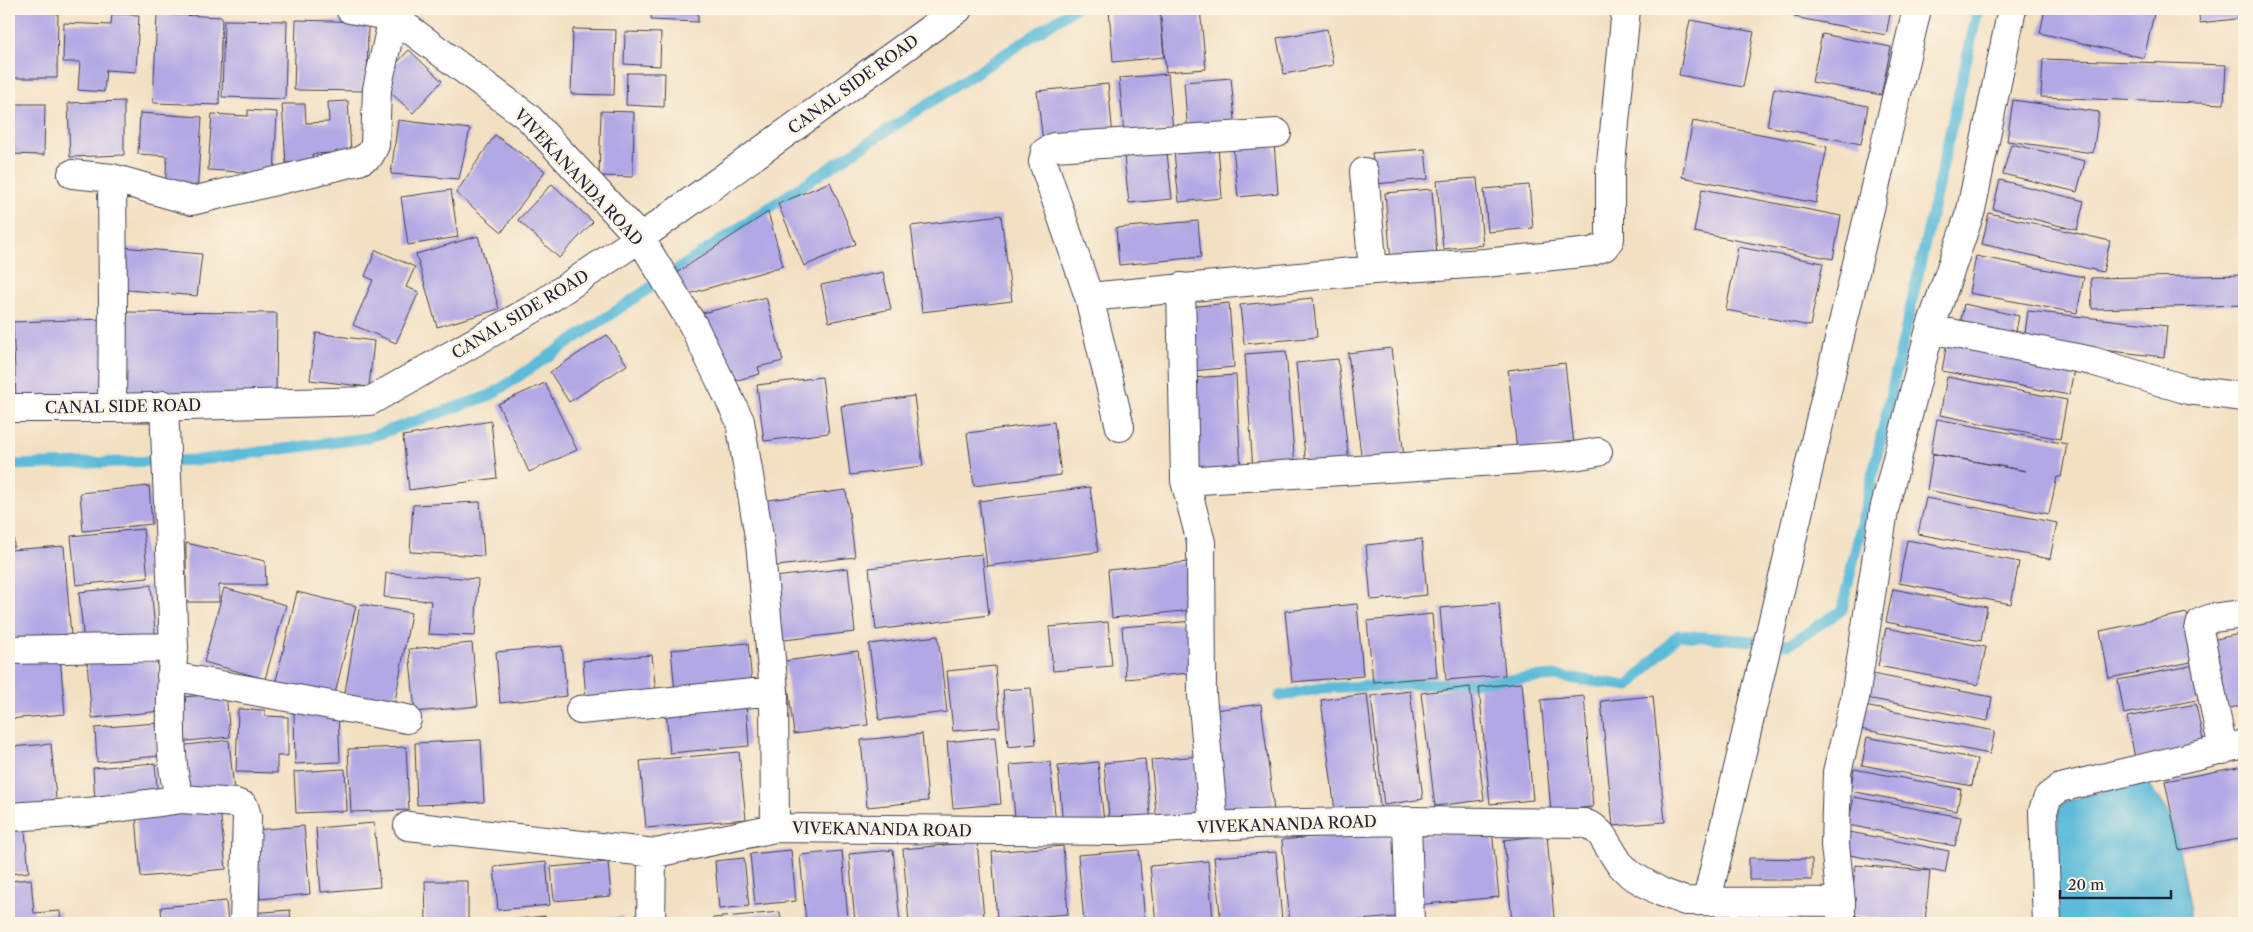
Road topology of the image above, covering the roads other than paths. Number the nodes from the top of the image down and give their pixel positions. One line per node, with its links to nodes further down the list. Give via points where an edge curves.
1 (350, 9): 6 (street, VIVEKANANDA ROAD)
2 (958, 9): 11 (street, CANAL SIDE ROAD)
3 (1626, 9): 12 (street, via 1610,174 1610,239 1604,247 1591,252 1485,263)
4 (1917, 9): 38 (street)
5 (2012, 9): 15 (street, via 1971,210)
6 (393, 17): 10 (street, via 377,89 375,145 370,155 349,164 192,201); 11 (street, VIVEKANANDA ROAD, via 528,118)
7 (1277, 133): 14 (street, via 1054,147 1044,152 1042,162)
8 (1364, 172): 12 (street)
9 (72, 174): 10 (street)
10 (112, 178): 19 (street)
11 (644, 244): 17 (street, CANAL SIDE ROAD, via 370,401); 27 (street, VIVEKANANDA ROAD, via 692,325 740,421 760,543)
12 (1373, 270): 13 (street)
13 (1181, 287): 14 (street); 22 (street)
14 (1089, 297): 20 (street)
15 (1930, 329): 16 (street, via 2092,361 2188,390); 39 (street, via 1884,510 1855,698 1838,772 1835,845)
16 (2244, 397)
17 (164, 405): 19 (street, CANAL SIDE ROAD); 24 (street)
18 (9, 408): 19 (street, CANAL SIDE ROAD)
19 (112, 408)
20 (1120, 427)
21 (1598, 452): 22 (street)
22 (1185, 481): 35 (street, via 1200,542 1202,695)
23 (2244, 614): 30 (street, via 2212,618 2201,622 2199,630)
24 (174, 647): 25 (street); 26 (street)
25 (9, 650)
26 (171, 676): 29 (street); 31 (street, via 173,756)
27 (774, 691): 28 (street); 36 (street, VIVEKANANDA ROAD)
28 (580, 710)
29 (407, 720)
30 (2234, 747): 43 (street, via 2060,788 2048,797 2043,811)
31 (182, 799): 32 (street, via 88,812); 40 (street, via 244,806 247,816)
32 (9, 817)
33 (1407, 821): 35 (street, VIVEKANANDA ROAD); 38 (street, VIVEKANANDA ROAD, via 1584,823 1601,834 1619,863 1631,875); 42 (street)
34 (408, 826): 37 (street)
35 (1214, 826): 36 (street, VIVEKANANDA ROAD, via 1122,831)
36 (775, 828): 37 (street)
37 (656, 853): 41 (street, via 652,860)
38 (1692, 908): 39 (street, VIVEKANANDA ROAD)
39 (1841, 913)
40 (244, 923)
41 (651, 923)
42 (1410, 923)
43 (2047, 923)

